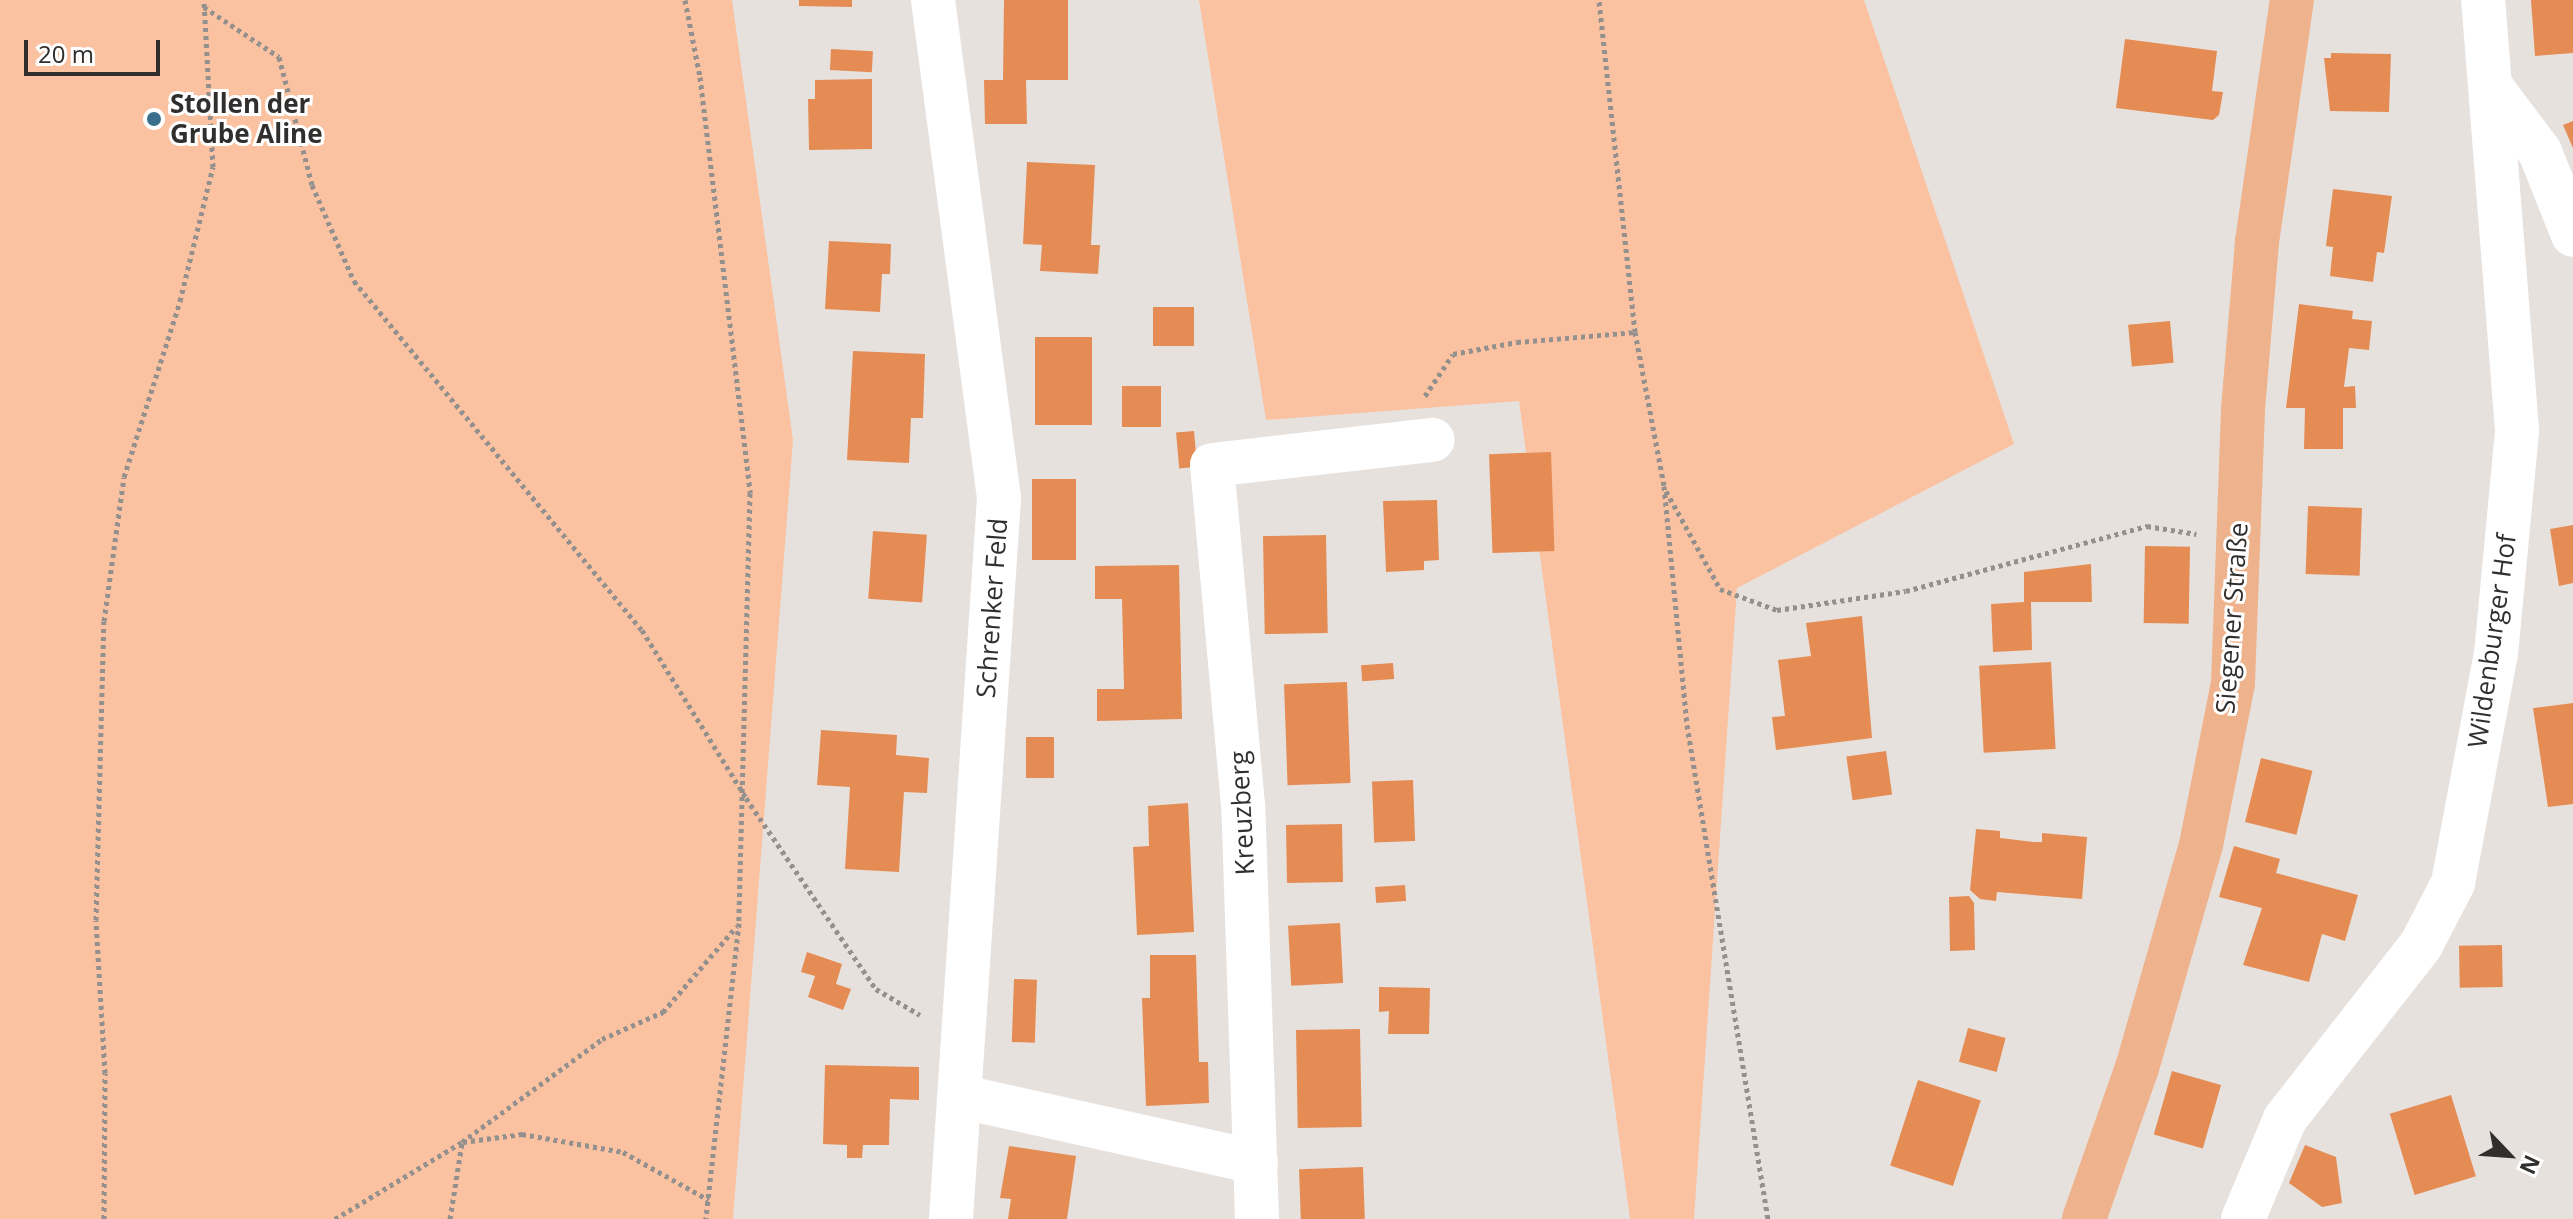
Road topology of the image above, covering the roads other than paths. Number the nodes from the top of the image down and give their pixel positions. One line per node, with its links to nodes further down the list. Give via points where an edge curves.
1 (933, 0): 7 (street, Schrenker Feld, via 999,498)
2 (2292, 0): 11 (main road, Siegener Straße, via 2257,242 2233,683 2201,845 2137,1068)
3 (2483, 0): 4 (street, Wildenburger Hof)
4 (2492, 88): 5 (street, via 2540,152); 12 (street, Wildenburger Hof, via 2517,430 2496,654 2453,883 2421,945 2285,1119)
5 (2573, 235)
6 (1414, 442): 8 (street, Kreuzberg, via 1212,465 1243,805)
7 (963, 1097): 8 (street); 9 (street, Schrenker Feld)
8 (1256, 1162): 10 (street, Kreuzberg)
9 (951, 1219)
10 (1257, 1219)
11 (2084, 1219)
12 (2243, 1219)

